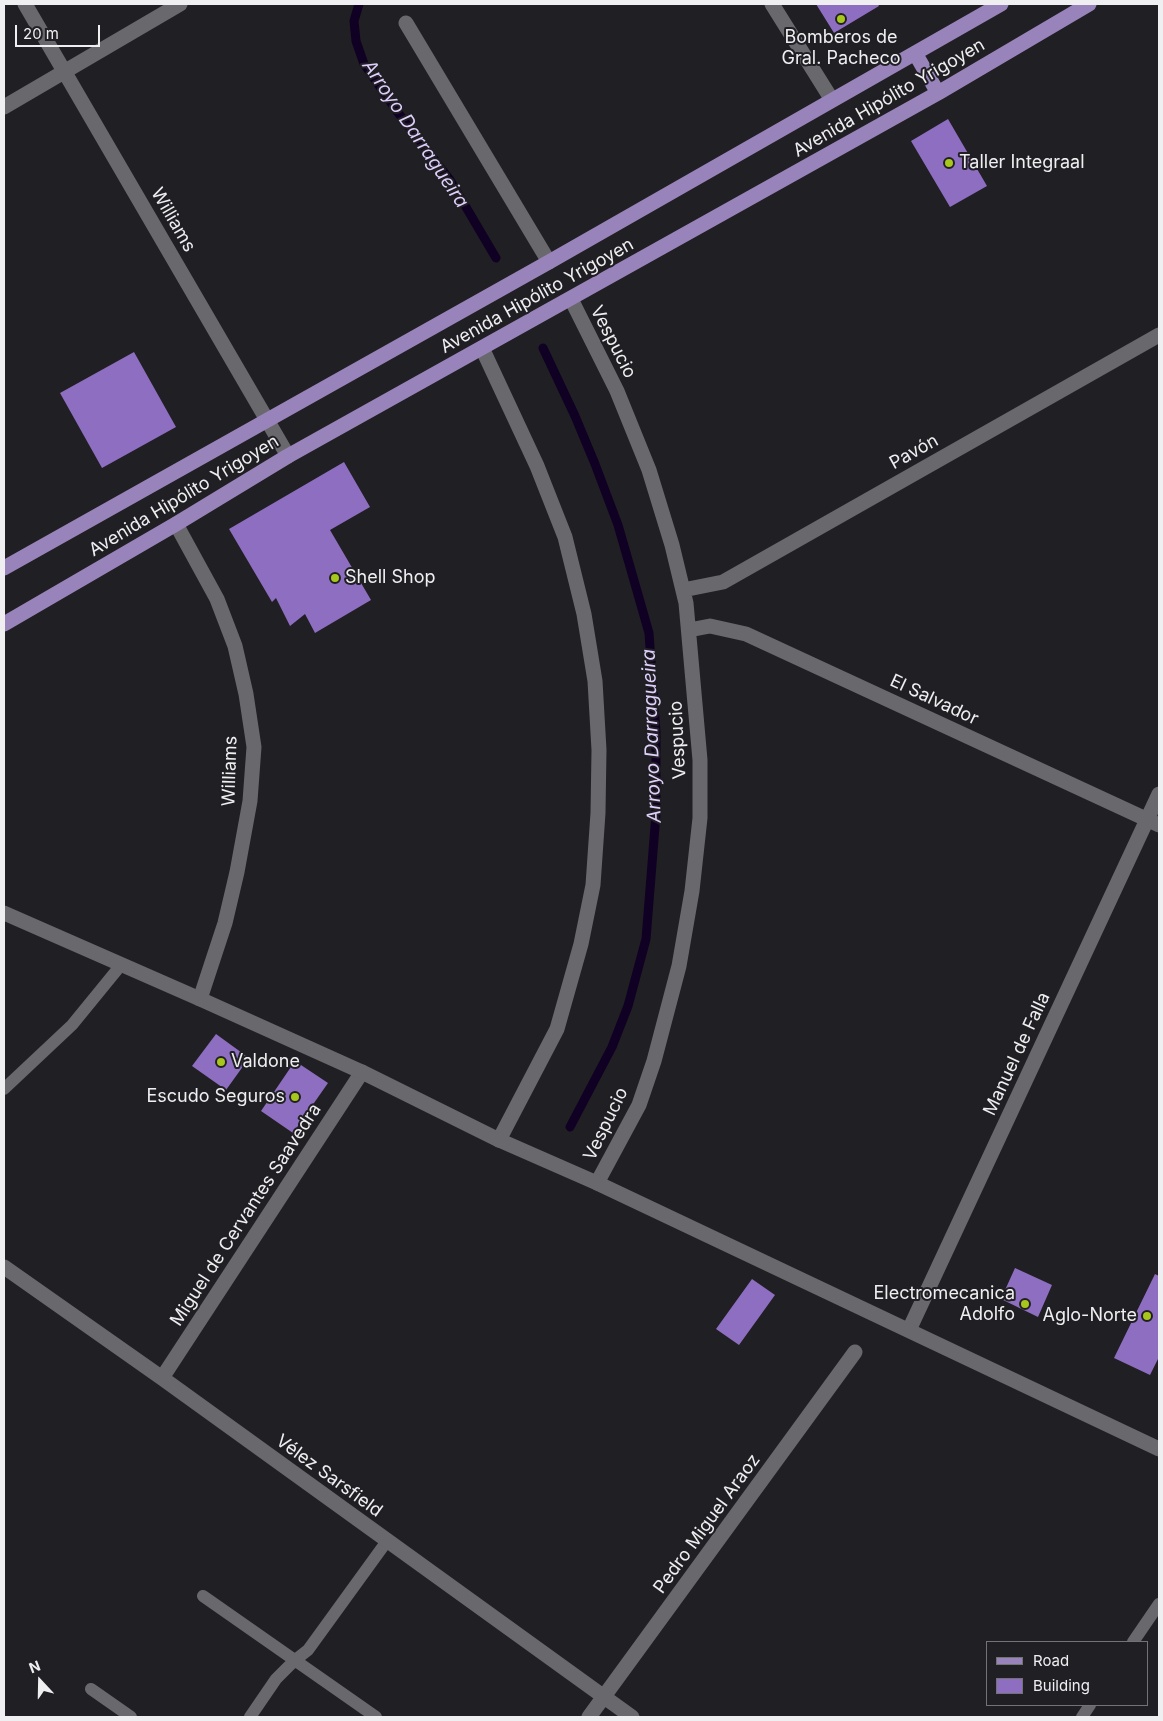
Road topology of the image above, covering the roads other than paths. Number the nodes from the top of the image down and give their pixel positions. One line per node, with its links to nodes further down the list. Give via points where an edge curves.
1 (25, 4): 8 (street, Williams)
2 (180, 4): 8 (street)
3 (772, 4): 10 (street)
4 (1001, 4): 7 (main road, Avenida Hipólito Yrigoyen)
5 (1089, 4): 9 (main road, Avenida Hipólito Yrigoyen)
6 (406, 23): 12 (street)
7 (915, 53): 9 (main road); 10 (main road, Avenida Hipólito Yrigoyen)
8 (64, 71): 11 (street); 16 (street, Williams)
9 (938, 93): 13 (main road, Avenida Hipólito Yrigoyen)
10 (832, 100): 12 (main road, Avenida Hipólito Yrigoyen)
11 (4, 107)
12 (549, 262): 16 (main road, Avenida Hipólito Yrigoyen)
13 (571, 299): 15 (main road, Avenida Hipólito Yrigoyen); 20 (street, Vespucio, via 617,391 648,470)
14 (1159, 335): 20 (street, Pavón, via 723,582)
15 (482, 348): 17 (main road, Avenida Hipólito Yrigoyen); 30 (street, via 538,466 565,537 584,614 595,681 599,750 593,885 581,944 557,1029)
16 (268, 421): 17 (street, Williams); 19 (main road, Avenida Hipólito Yrigoyen)
17 (288, 456): 18 (main road, Avenida Hipólito Yrigoyen)
18 (176, 524): 21 (main road, Avenida Hipólito Yrigoyen); 27 (street, Williams, via 217,599 235,646 254,747 250,801 237,872 225,923)
19 (4, 568)
20 (683, 590): 22 (street, Vespucio)
21 (4, 624)
22 (689, 630): 24 (street, El Salvador, via 710,626 746,634); 31 (street, Vespucio, via 700,760 700,818 692,891 679,966 654,1061 638,1105)
23 (1159, 794): 24 (street, Manuel de Falla)
24 (1153, 822): 33 (street, Manuel de Falla)
25 (4, 913): 26 (street)
26 (121, 965): 27 (street); 29 (lane, via 72,1026)
27 (200, 999): 28 (street)
28 (362, 1072): 30 (street); 35 (street, Miguel de Cervantes Saavedra)
29 (4, 1089)
30 (499, 1140): 31 (street)
31 (597, 1183): 33 (street)
32 (4, 1267): 35 (street, Vélez Sarsfield)
33 (908, 1330): 36 (street)
34 (855, 1352): 43 (street, Pedro Miguel Araoz)
35 (162, 1378): 37 (street, Vélez Sarsfield)
36 (1159, 1449)
37 (386, 1542): 41 (lane, via 308,1650); 43 (street, Vélez Sarsfield)
38 (203, 1596): 41 (lane)
39 (1159, 1604): 40 (lane)
40 (1134, 1641)
41 (294, 1661): 46 (lane, via 276,1679); 47 (lane)
42 (91, 1689): 45 (lane)
43 (603, 1698): 48 (street, Pedro Miguel Araoz); 49 (street, Vélez Sarsfield)
44 (1089, 1706): 50 (lane)
45 (131, 1717)
46 (250, 1717)
47 (376, 1717)
48 (589, 1717)
49 (632, 1717)
50 (1082, 1717)

